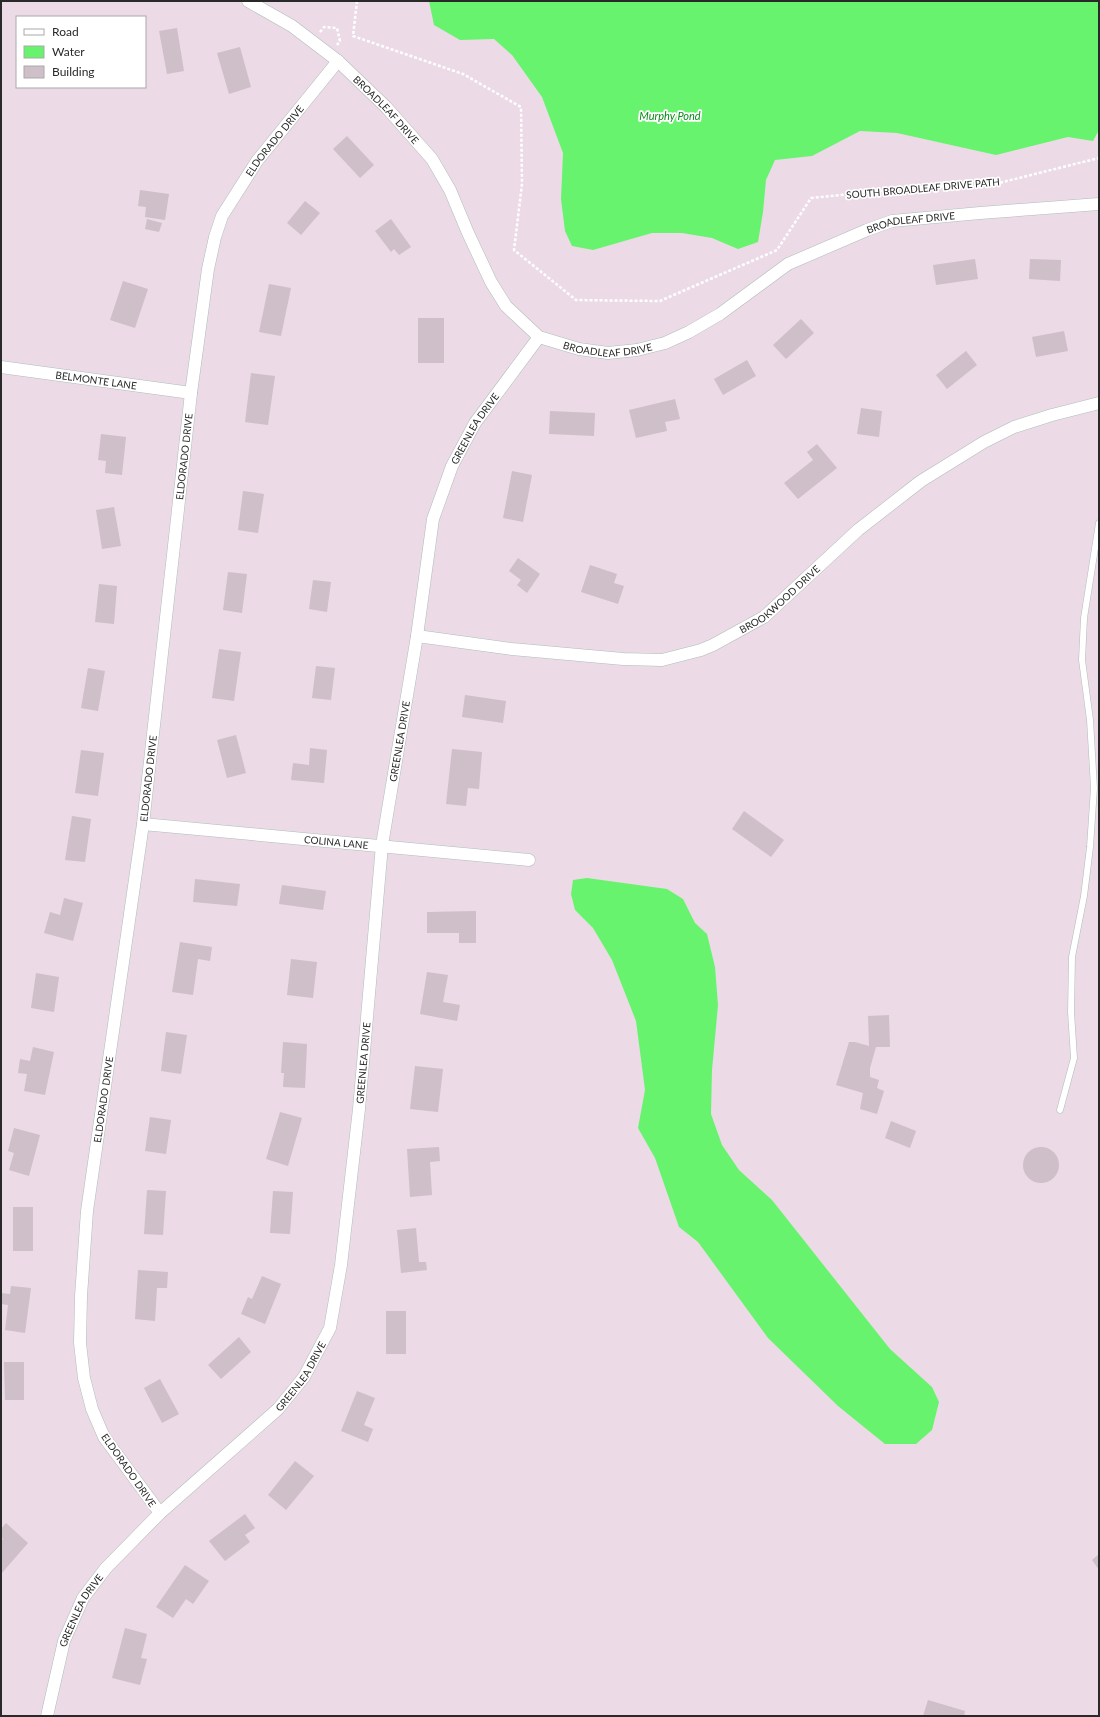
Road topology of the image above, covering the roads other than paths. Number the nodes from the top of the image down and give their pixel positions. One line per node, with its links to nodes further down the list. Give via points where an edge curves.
1 (248, 1): 2 (street, BROADLEAF DRIVE, via 292,26)
2 (338, 62): 4 (street, BROADLEAF DRIVE, via 386,108 432,159 450,190 491,282 506,306); 6 (street, ELDORADO DRIVE, via 257,161 222,216 208,269)
3 (1099, 204): 4 (street, BROADLEAF DRIVE, via 892,221 788,264 720,314 689,332 665,343 637,350 608,353 573,348)
4 (539, 337): 9 (street, GREENLEA DRIVE, via 476,424 452,466 433,519)
5 (1, 367): 6 (street, BELMONTE LANE)
6 (191, 393): 10 (street, ELDORADO DRIVE)
7 (1099, 403): 9 (street, BROOKWOOD DRIVE, via 1014,427 984,442 921,482 858,530 764,617 701,650 662,660 623,659 512,649)
8 (1099, 523): 13 (lane, via 1084,618 1082,660 1090,720 1094,788 1084,896 1072,957 1071,1012 1074,1058)
9 (418, 636): 11 (street, GREENLEA DRIVE)
10 (143, 824): 11 (street, COLINA LANE); 14 (street, ELDORADO DRIVE, via 87,1211 80,1343 84,1378 92,1409 104,1437)
11 (382, 846): 12 (street, COLINA LANE); 14 (street, GREENLEA DRIVE, via 359,1109 341,1265 330,1328 304,1377 278,1409)
12 (529, 860)
13 (1060, 1110)
14 (160, 1513): 15 (street, GREENLEA DRIVE, via 106,1568 83,1598 64,1641)
15 (47, 1716)

